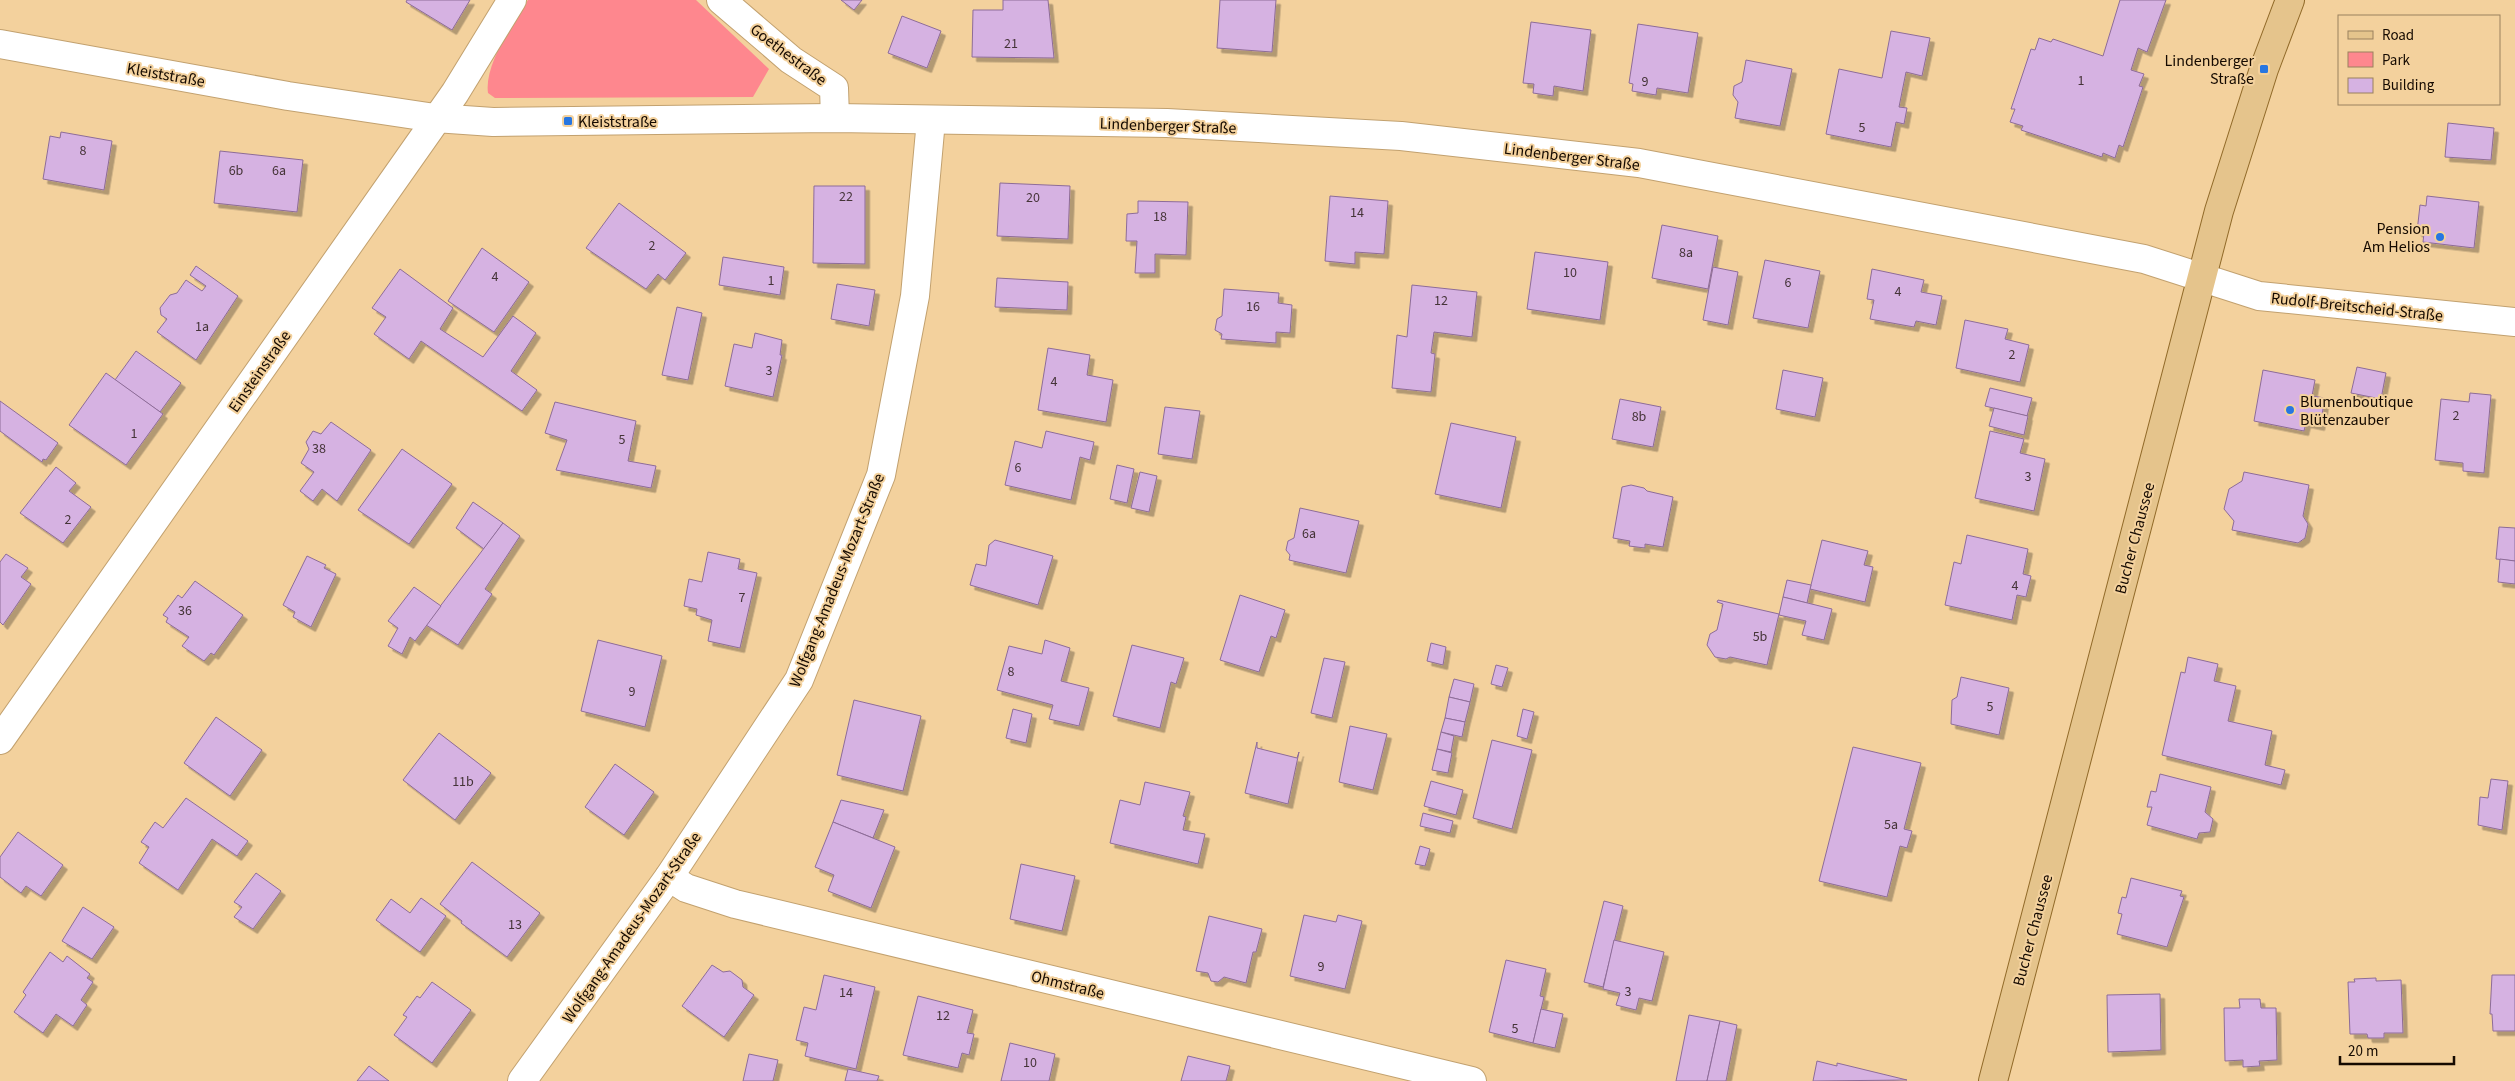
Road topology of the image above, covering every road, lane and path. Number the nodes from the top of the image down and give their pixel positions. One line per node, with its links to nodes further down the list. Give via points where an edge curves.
1 (512, 0): 5 (street, Einsteinstraße)
2 (721, 0): 6 (street, Goethestraße, via 791,60 834,88)
3 (2290, 0): 8 (main road, Bucher Chaussee, via 2237,154)
4 (0, 44): 5 (street, Kleiststraße, via 288,96)
5 (436, 118): 6 (street, Kleiststraße, via 493,122); 10 (street, Einsteinstraße)
6 (836, 118): 7 (street, Kleiststraße)
7 (931, 120): 8 (street, Lindenberger Straße, via 1306,130 1401,136 1639,163 2144,259); 11 (street, Wolfgang-Amadeus-Mozart-Straße, via 915,296 880,475 799,680)
8 (2202, 277): 9 (street, Rudolf-Breitscheid-Straße, via 2260,296); 14 (main road, Bucher Chaussee)
9 (2515, 322)
10 (0, 740)
11 (669, 877): 12 (street, Wolfgang-Amadeus-Mozart-Straße); 13 (street, Ohmstraße, via 686,888 735,904)
12 (522, 1081)
13 (1472, 1081)
14 (1993, 1081)

